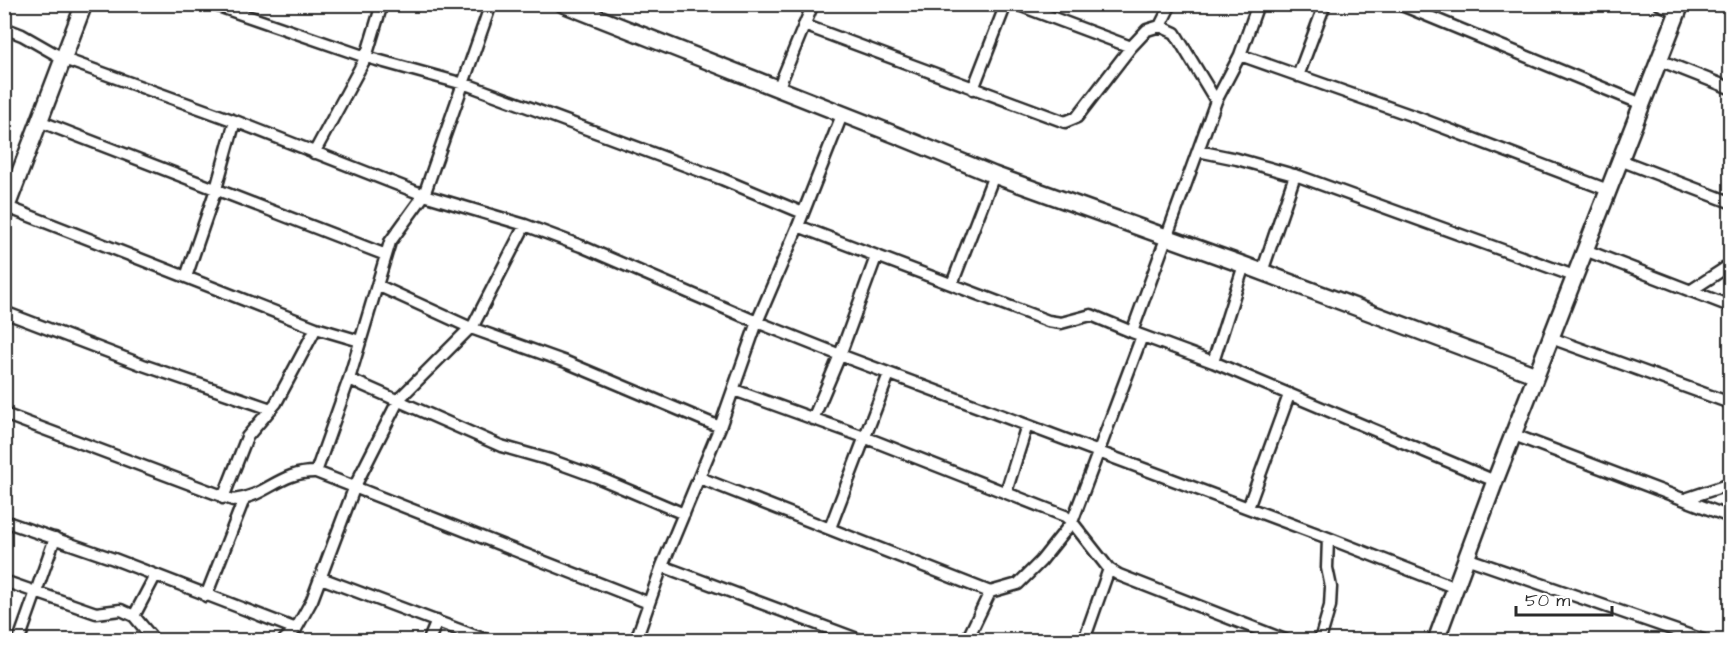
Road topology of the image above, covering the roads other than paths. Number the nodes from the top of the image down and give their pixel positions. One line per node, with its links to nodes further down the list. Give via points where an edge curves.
1 (84, 4): 23 (street)
2 (382, 4): 22 (street)
3 (490, 4): 26 (street)
4 (562, 4): 28 (street)
5 (813, 4): 17 (street)
6 (1006, 4): 29 (street)
7 (1016, 4): 20 (street)
8 (1171, 4): 18 (street)
9 (1247, 4): 16 (street)
10 (1258, 4): 16 (street)
11 (1325, 4): 25 (street)
12 (1399, 4): 31 (street)
13 (1659, 4): 15 (street)
14 (218, 5): 22 (street)
15 (1679, 8): 24 (street)
16 (1254, 16): 21 (street)
17 (804, 25): 28 (street); 29 (street)
18 (1160, 26): 20 (street, via 1147,30); 30 (street, via 1175,33)
19 (4, 28): 23 (street)
20 (1131, 47): 29 (street, via 1070,122)
21 (1240, 55): 25 (street); 30 (street)
22 (366, 57): 26 (street); 36 (street)
23 (64, 59): 33 (street); 34 (street)
24 (1659, 60): 27 (street); 31 (street)
25 (1298, 75): 41 (street)
26 (462, 83): 42 (street); 45 (street)
27 (1731, 88)
28 (778, 89): 32 (street)
29 (973, 89)
30 (1216, 101): 35 (street)
31 (1642, 104): 37 (street)
32 (842, 115): 38 (street); 45 (street)
33 (39, 121): 40 (street); 44 (street)
34 (235, 121): 36 (street); 40 (street)
35 (1198, 151): 39 (street); 48 (street)
36 (314, 153): 42 (street)
37 (1620, 160): 41 (street); 43 (street)
38 (994, 175): 48 (street); 57 (street)
39 (1295, 176): 54 (street); 55 (street)
40 (216, 189): 50 (street); 56 (street)
41 (1608, 190): 49 (street)
42 (424, 195): 46 (street); 50 (street, via 394,234)
43 (1731, 202)
44 (6, 211): 56 (street)
45 (803, 213): 47 (street)
46 (525, 225): 62 (street); 64 (street)
47 (798, 226): 51 (street); 62 (street)
48 (1166, 238): 52 (street); 65 (street)
49 (1585, 250): 55 (street); 59 (street)
50 (386, 255): 58 (street)
51 (876, 257): 57 (street); 68 (street)
52 (1244, 265): 54 (street); 69 (street)
53 (1731, 265): 59 (street)
54 (1262, 272): 71 (street)
55 (1574, 276): 66 (street)
56 (186, 277): 63 (street)
57 (952, 284): 65 (street, via 1048,321 1061,323 1091,315)
58 (377, 285): 64 (street); 67 (street)
59 (1690, 291): 60 (street)
60 (1731, 306)
61 (4, 312): 77 (street)
62 (757, 322): 68 (street); 73 (street)
63 (316, 328): 67 (street); 77 (street)
64 (471, 328): 75 (street); 81 (street, via 566,362)
65 (1137, 334): 69 (street); 84 (street)
66 (1551, 338): 71 (street); 76 (street)
67 (360, 341): 72 (street)
68 (840, 355): 70 (street); 79 (street)
69 (1213, 362): 74 (street)
70 (889, 374): 80 (street); 83 (street)
71 (1536, 375): 82 (street)
72 (349, 378): 75 (street); 85 (street)
73 (734, 390): 79 (street); 81 (street)
74 (1289, 395): 87 (street); 94 (street)
75 (399, 399): 89 (street); 95 (street, via 501,446 597,477)
76 (1731, 403)
77 (272, 409): 91 (street, via 247,437)
78 (4, 414): 91 (street)
79 (813, 419): 83 (street)
80 (1027, 425): 84 (street); 90 (street)
81 (720, 427): 86 (street)
82 (1514, 435): 87 (street); 93 (street)
83 (864, 437): 90 (street); 99 (street)
84 (1098, 452): 94 (street); 98 (street)
85 (316, 472): 89 (street); 92 (street, via 291,475)
86 (700, 478): 95 (street); 99 (street)
87 (1495, 481): 102 (street)
88 (1731, 484): 93 (street)
89 (355, 486): 106 (street); 112 (street)
90 (1006, 492): 98 (street)
91 (224, 498): 92 (street)
92 (244, 499): 111 (street)
93 (1684, 499): 96 (street)
94 (1248, 508): 101 (street)
95 (684, 514): 103 (street)
96 (1731, 517)
97 (4, 521): 100 (street)
98 (1072, 522): 104 (street); 110 (street, via 1018,584)
99 (830, 528): 110 (street)
100 (55, 538): 105 (street); 109 (street)
101 (1328, 538): 108 (street); 126 (street, via 1330,606)
102 (1466, 558): 108 (street); 128 (street)
103 (662, 566): 112 (street); 122 (street)
104 (1109, 569): 124 (street); 125 (street)
105 (155, 576): 111 (street); 113 (street)
106 (321, 578): 114 (street); 115 (street)
107 (4, 581): 109 (street)
108 (1456, 588): 127 (street)
109 (36, 592): 113 (street, via 96,614 116,610); 116 (street)
110 (990, 592): 123 (street)
111 (207, 596): 115 (street)
112 (649, 603): 121 (street)
113 (134, 616): 117 (street)
114 (438, 621): 119 (street); 120 (street)
115 (296, 629): 118 (street)
116 (20, 640)
117 (154, 640)
118 (284, 640)
119 (429, 640)
120 (486, 640)
121 (636, 640)
122 (860, 640)
123 (967, 640)
124 (1084, 640)
125 (1285, 640)
126 (1320, 640)
127 (1436, 640)
128 (1703, 640)

